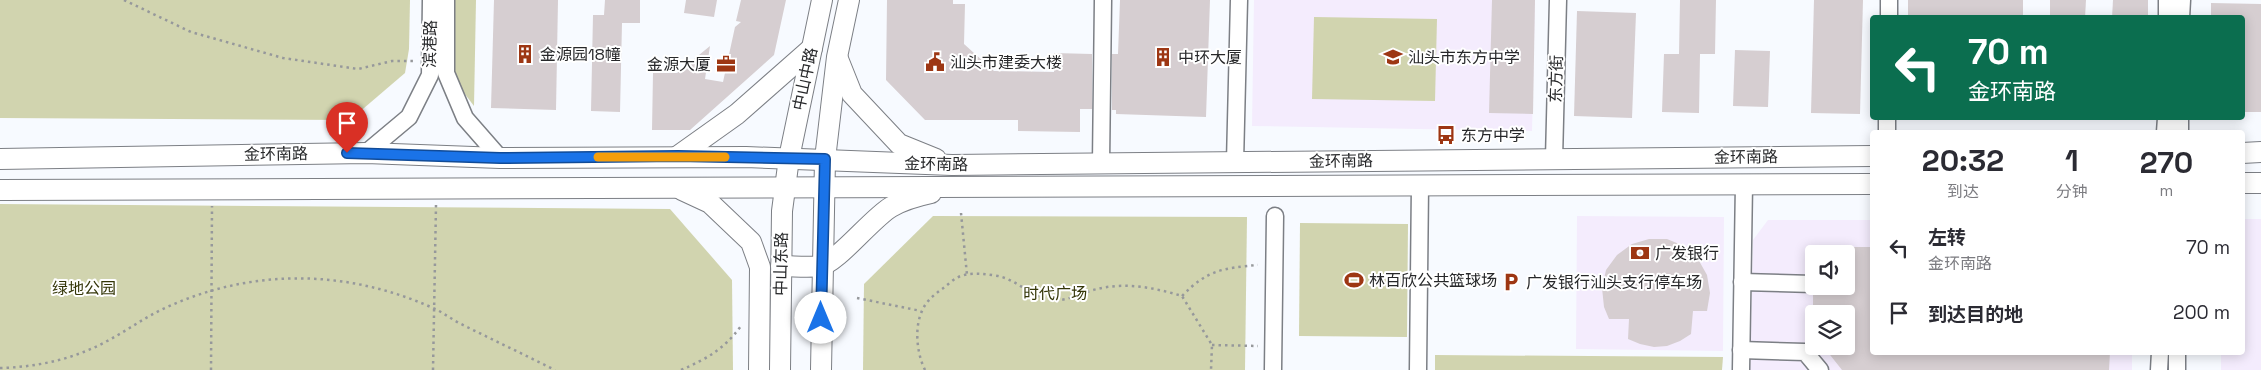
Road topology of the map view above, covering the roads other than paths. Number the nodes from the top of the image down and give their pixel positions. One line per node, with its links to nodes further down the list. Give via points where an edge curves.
1 (431, 0): 18 (street, 滨港路, via 430,75 409,117)
2 (446, 0): 21 (street, 滨港路, via 446,73 465,118)
3 (822, 0): 14 (main road, 中山中路)
4 (849, 0): 15 (main road, 中山中路)
5 (1103, 0): 27 (street)
6 (1239, 0): 26 (street)
7 (1558, 0): 25 (street, 东方街)
8 (1889, 0): 11 (street)
9 (2167, 0): 12 (street)
10 (2182, 0): 13 (street)
11 (1889, 15)
12 (2167, 15)
13 (2181, 15)
14 (812, 48): 19 (main road, via 736,114); 22 (main road, 中山中路)
15 (837, 57): 24 (main road, 中山中路); 28 (main road, via 852,94 899,144)
16 (2245, 152): 17 (main road)
17 (2261, 152)
18 (366, 153): 21 (main road, 金环南路); 23 (main road, 金环南路)
19 (678, 156): 21 (main road, 金环南路); 22 (main road, 金环南路)
20 (1870, 156): 25 (main road, 金环南路)
21 (500, 158)
22 (789, 158): 24 (main road, 金环南路); 35 (main road, 中山东路)
23 (0, 159)
24 (825, 159): 28 (main road, 金环南路); 36 (main road)
25 (1554, 159): 26 (main road, 金环南路)
26 (1235, 162): 27 (main road, 金环南路)
27 (1100, 163): 28 (main road, 金环南路)
28 (952, 165)
29 (2245, 183): 30 (main road)
30 (2261, 183)
31 (1744, 184): 32 (main road, 金环南路); 33 (main road, 金环南路); 42 (street)
32 (1870, 184)
33 (1420, 185): 37 (main road, 金环南路); 51 (street)
34 (676, 187): 35 (main road, 金环南路); 38 (main road, 金环南路); 47 (main road, via 710,203 751,242 760,267)
35 (785, 187): 36 (main road, 金环南路); 40 (main road, 中山东路)
36 (823, 187): 37 (main road, 金环南路); 41 (main road)
37 (954, 187): 41 (main road, via 913,197 890,207)
38 (0, 190)
39 (1275, 216): 50 (street)
40 (781, 266): 41 (main road); 48 (main road, 中山东路)
41 (822, 266): 49 (main road)
42 (1742, 282): 43 (street); 44 (street)
43 (1805, 284)
44 (1741, 350): 52 (street); 53 (street, via 1805,352)
45 (2160, 355): 54 (street)
46 (2177, 355): 55 (street)
47 (759, 370)
48 (780, 370)
49 (821, 370)
50 (1273, 370)
51 (1418, 370)
52 (1741, 370)
53 (1820, 370)
54 (2160, 370)
55 (2177, 370)

